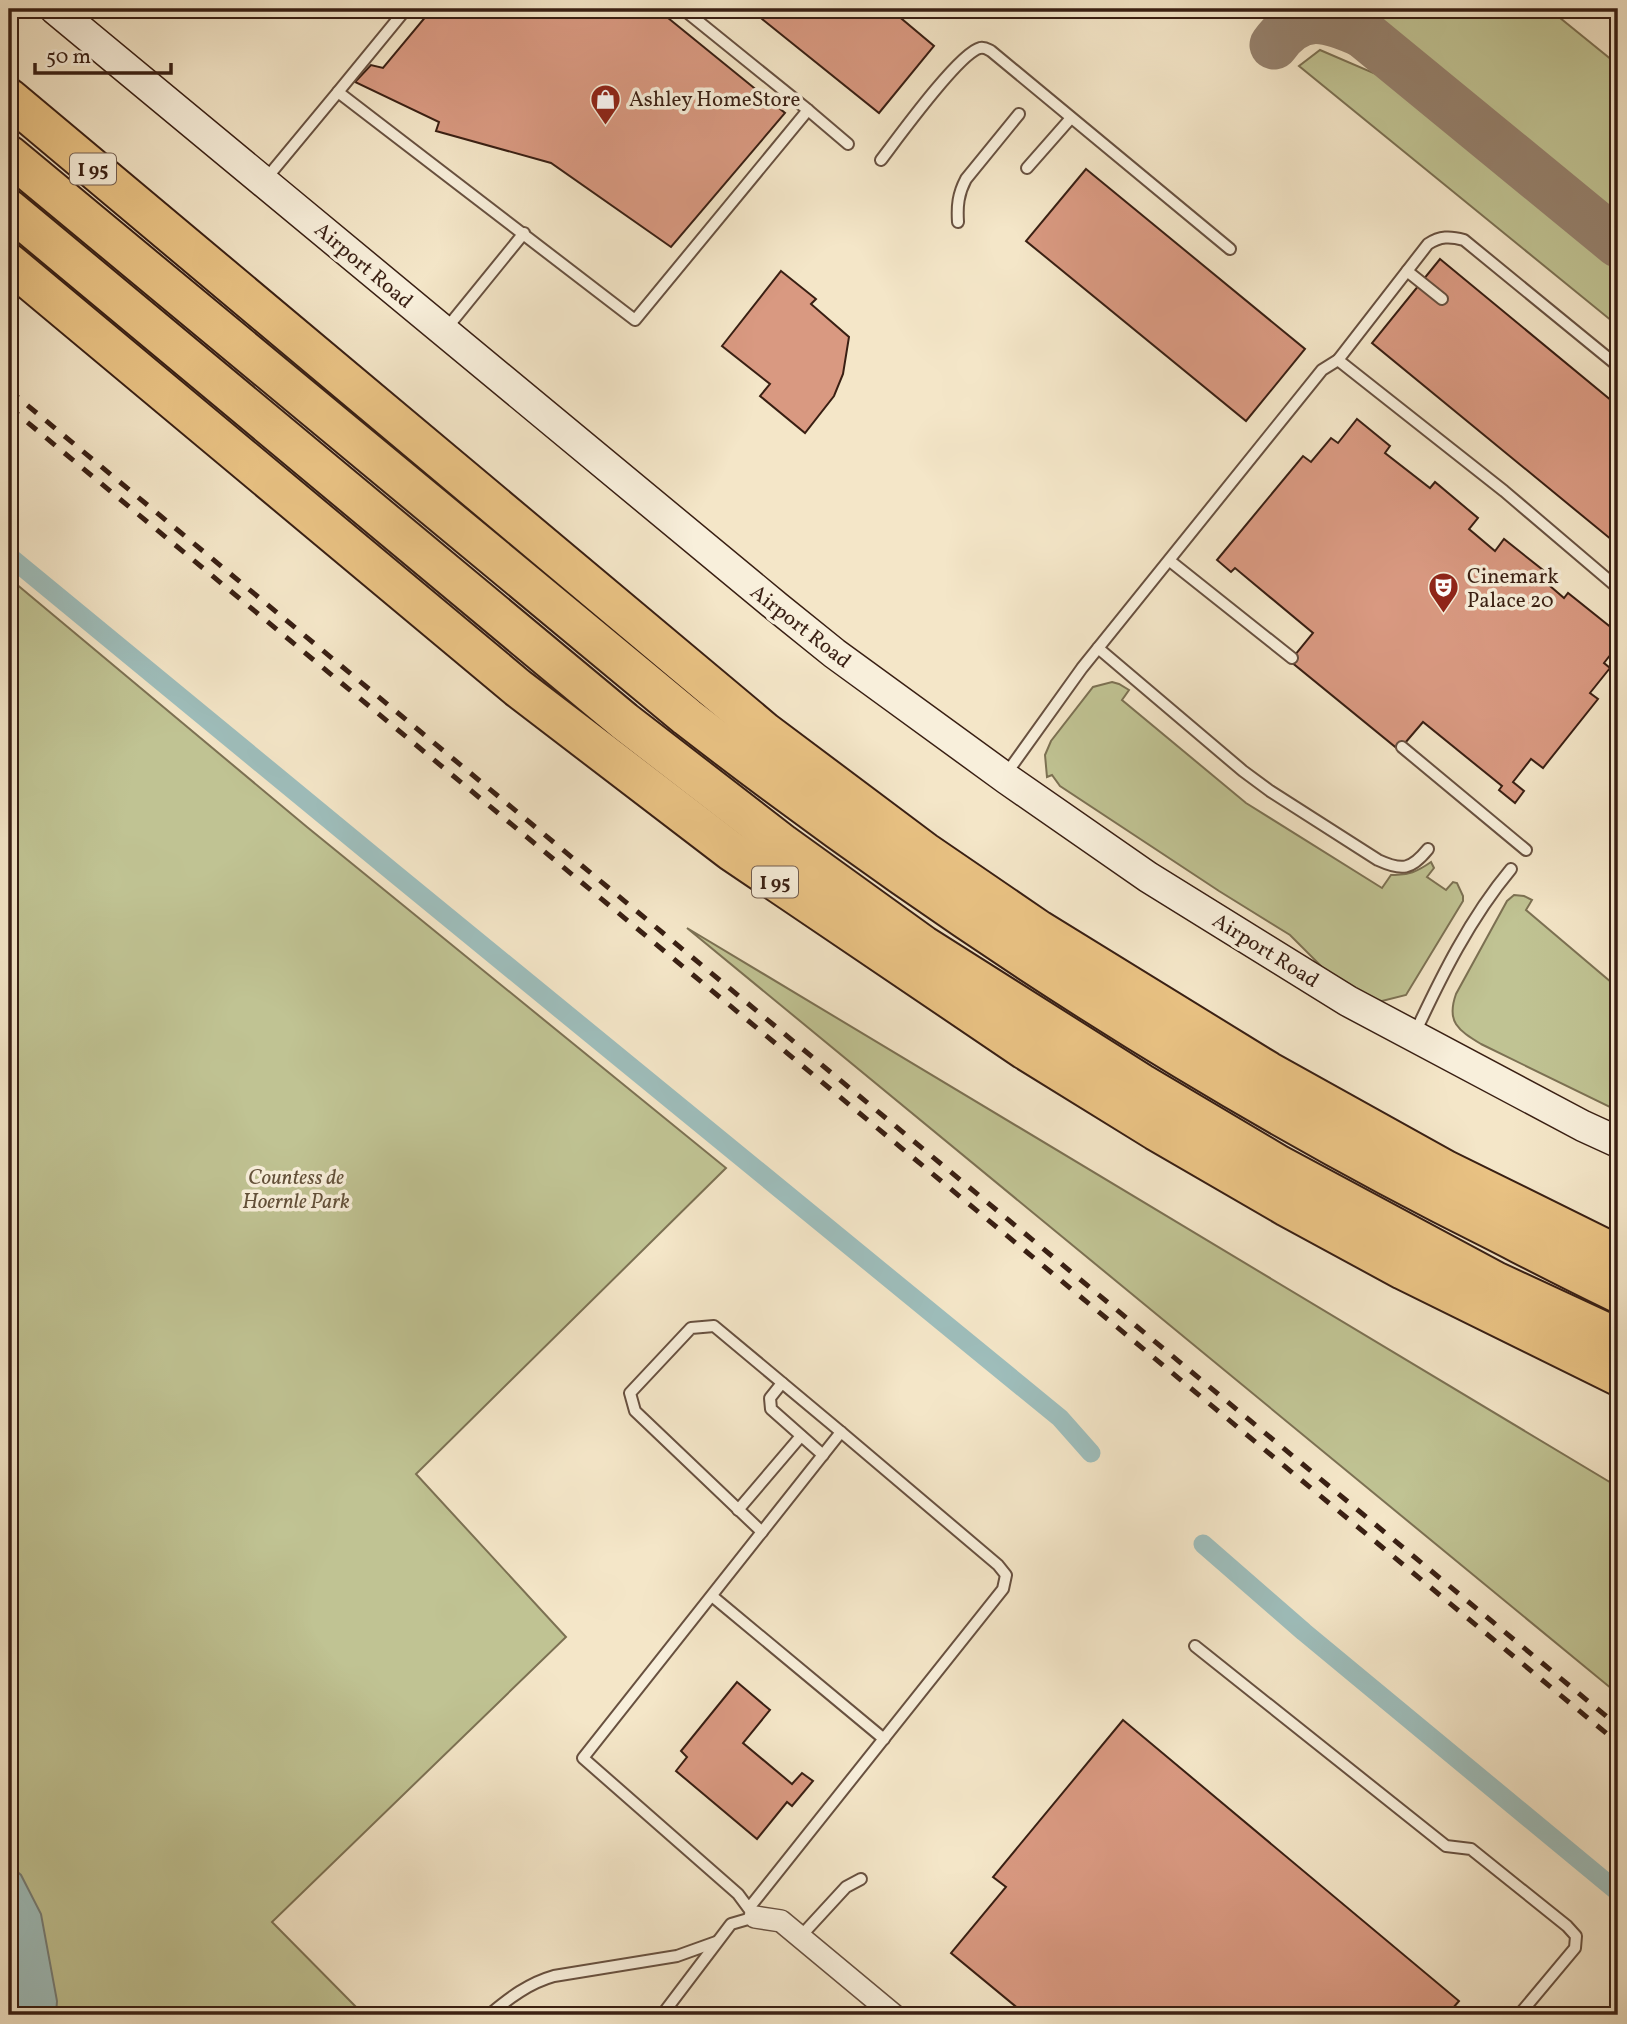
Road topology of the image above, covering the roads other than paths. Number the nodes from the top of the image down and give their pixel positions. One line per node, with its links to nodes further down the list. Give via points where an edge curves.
1 (55, 9): 13 (street, Airport Road)
2 (406, 9): 4 (lane)
3 (683, 9): 6 (lane)
4 (338, 92): 13 (lane); 16 (lane)
5 (9, 98): 35 (highway, I 95, via 765,732 925,852 1209,1037 1446,1170)
6 (808, 110): 9 (lane); 16 (lane, via 635,320)
7 (1018, 114): 15 (lane, via 966,179 957,206)
8 (1071, 118): 11 (lane, via 991,51 979,48 957,65); 12 (lane); 17 (lane)
9 (848, 144)
10 (9, 155): 36 (highway, via 687,717 894,871 1027,962 1246,1097 1423,1195)
11 (881, 160)
12 (1027, 168)
13 (264, 182): 21 (street, Airport Road)
14 (9, 209): 37 (highway, via 624,721 783,845 923,945 1279,1165 1495,1281)
15 (958, 222)
16 (524, 233): 21 (lane)
17 (1230, 248)
18 (9, 262): 38 (highway, I 95, via 518,688 731,851 1025,1050 1156,1131 1402,1270)
19 (1407, 271): 20 (lane); 22 (lane); 23 (lane, via 1434,240 1464,240)
20 (1442, 299)
21 (444, 332): 29 (street, Airport Road, via 834,653)
22 (1338, 360): 24 (lane, via 1322,370); 25 (lane)
23 (1618, 366)
24 (1170, 561): 26 (lane); 27 (lane)
25 (1618, 587)
26 (1098, 649): 29 (lane); 30 (lane, via 1261,784 1378,860 1405,867)
27 (1292, 658)
28 (1402, 747): 31 (lane)
29 (1004, 776): 33 (street, Airport Road, via 1148,877 1349,1002)
30 (1428, 849)
31 (1526, 850)
32 (1511, 869): 33 (lane, via 1473,921)
33 (1413, 1036): 34 (street, Airport Road)
34 (1618, 1142)
35 (1618, 1255)
36 (1618, 1293)
37 (1618, 1338)
38 (1618, 1376)
39 (782, 1383): 40 (lane); 41 (lane, via 769,1398 771,1409); 43 (lane, via 715,1326 691,1328 630,1393 635,1412)
40 (841, 1432): 42 (lane); 47 (lane, via 1006,1575 1003,1589)
41 (801, 1436): 42 (lane); 43 (lane)
42 (822, 1455): 44 (lane)
43 (738, 1510): 44 (lane)
44 (761, 1532): 45 (lane)
45 (712, 1595): 47 (lane); 49 (lane, via 583,1758 738,1894)
46 (1195, 1646): 55 (lane, via 1446,1846 1471,1849 1576,1936 1575,1948)
47 (884, 1739): 49 (lane)
48 (861, 1879): 50 (lane, via 846,1887)
49 (752, 1912): 50 (street, via 781,1922); 51 (lane, via 731,1924)
50 (800, 1937): 54 (street)
51 (719, 1941): 52 (lane, via 677,1956 554,1976 524,1988); 53 (lane)
52 (497, 2013)
53 (662, 2015)
54 (894, 2015)
55 (1519, 2015)

